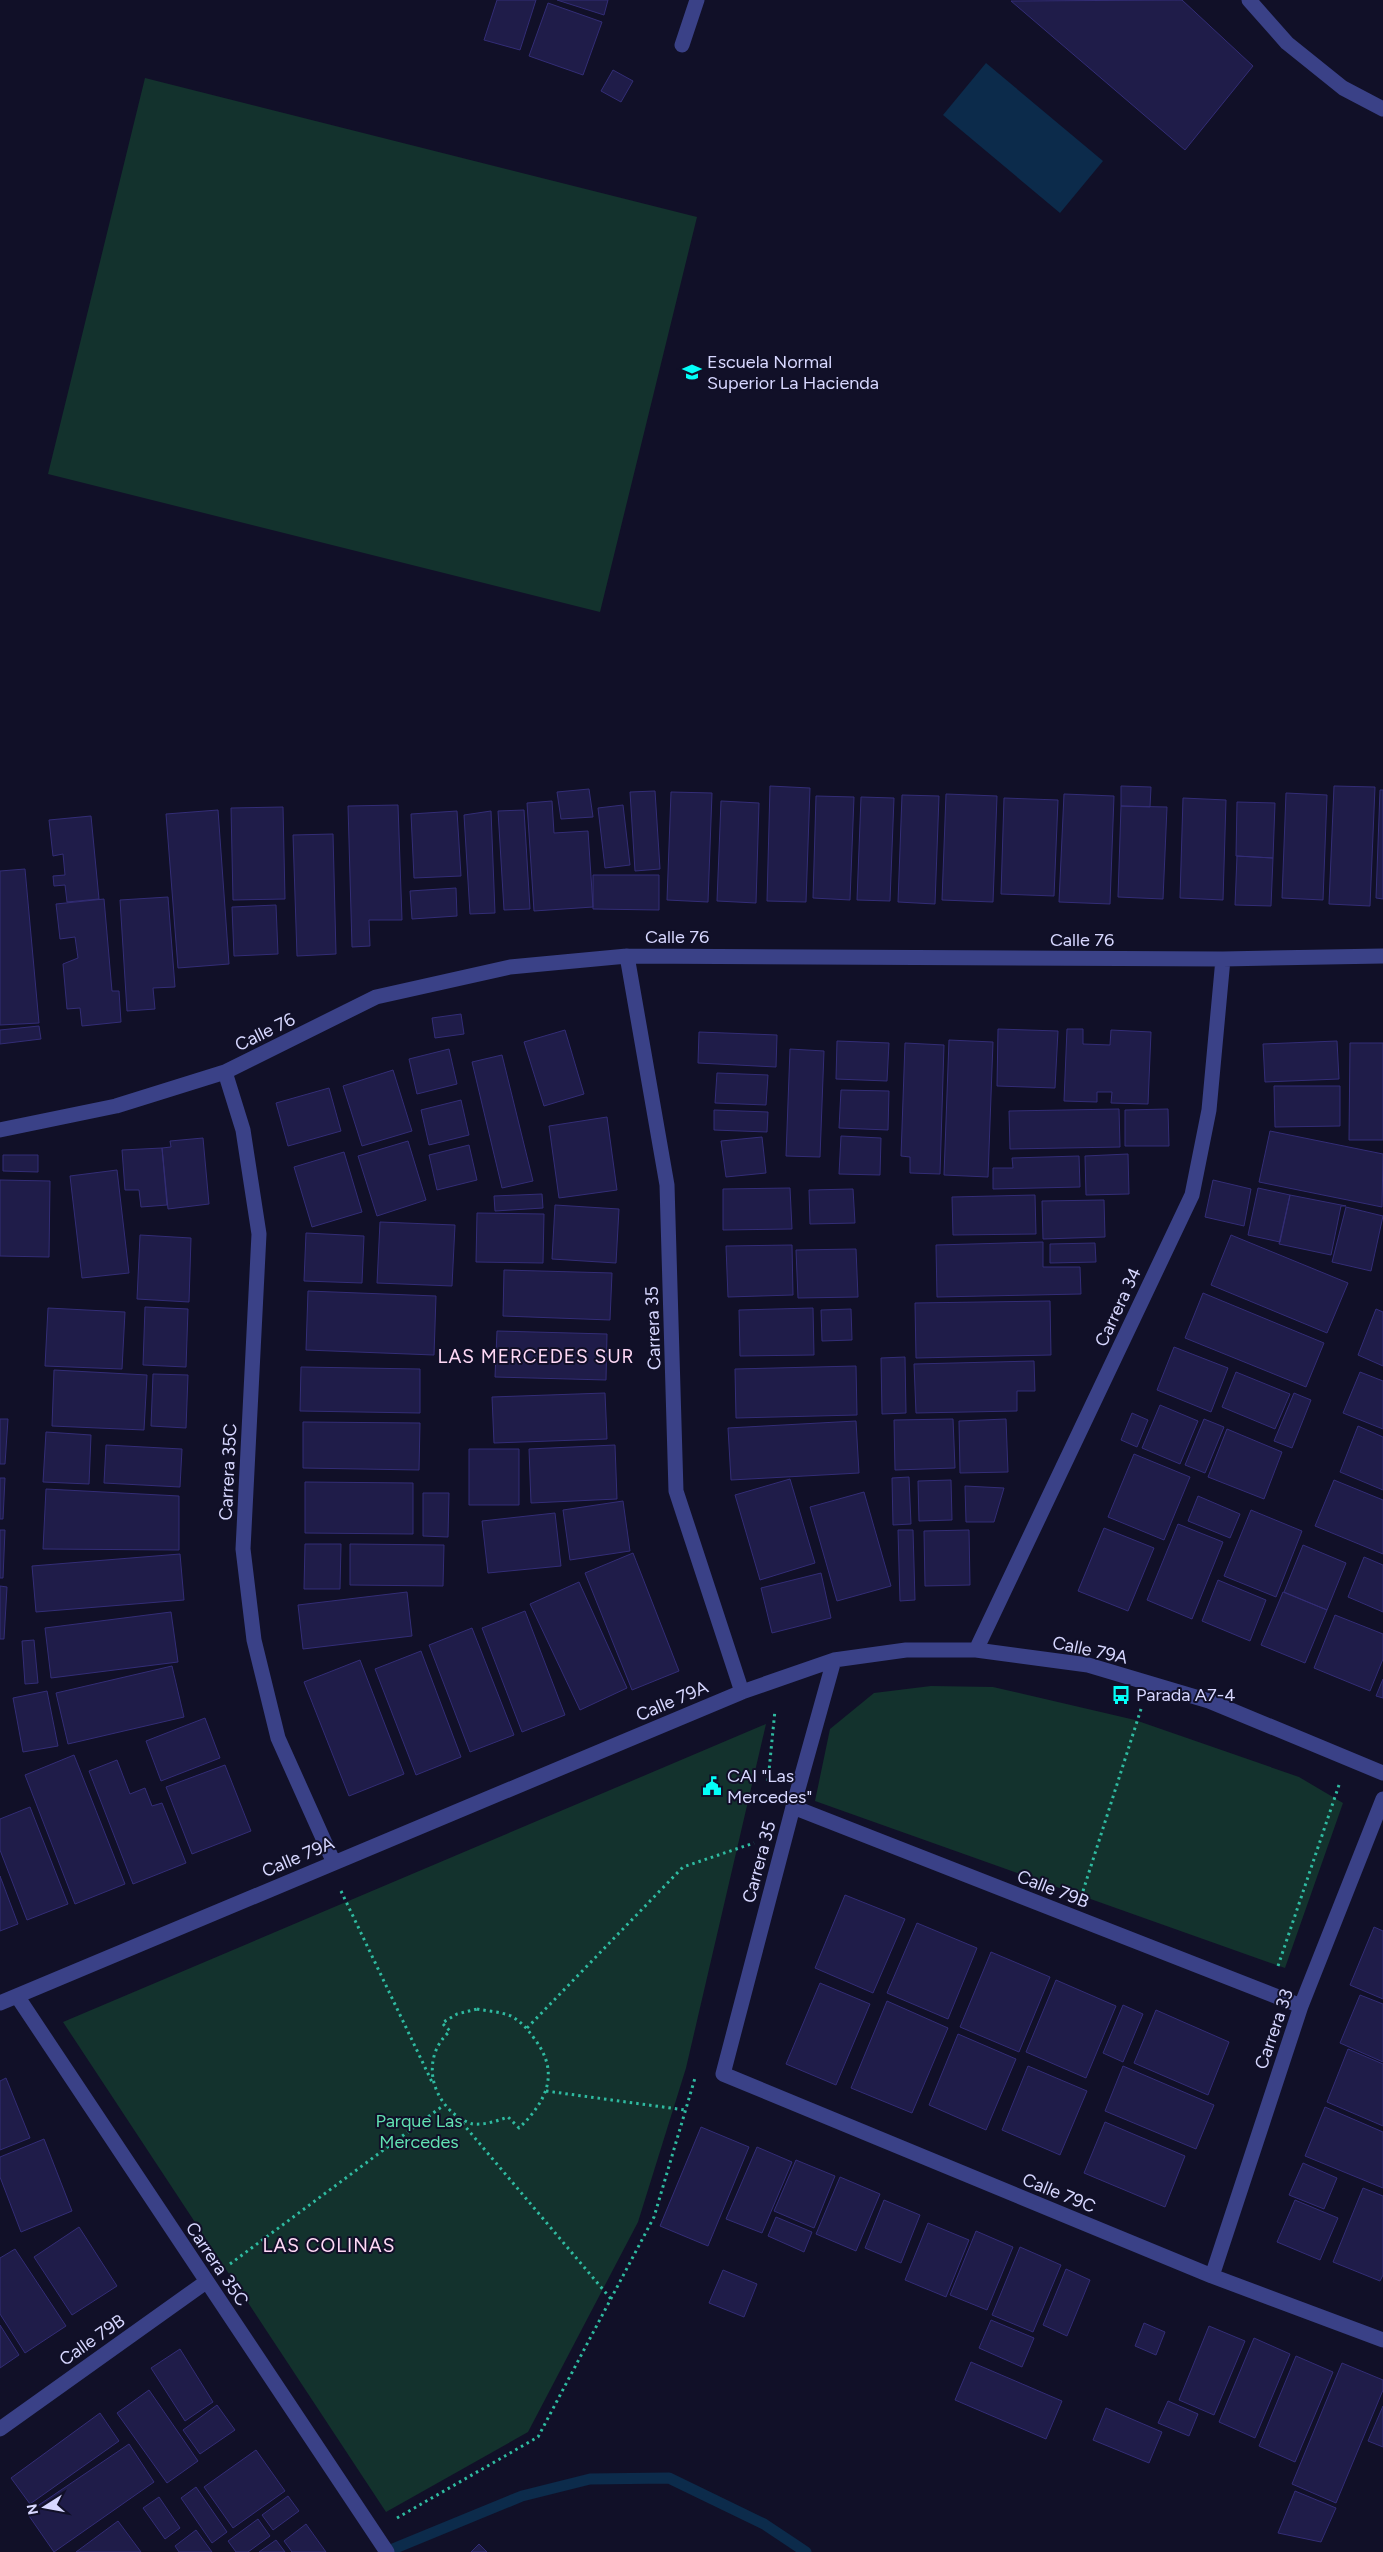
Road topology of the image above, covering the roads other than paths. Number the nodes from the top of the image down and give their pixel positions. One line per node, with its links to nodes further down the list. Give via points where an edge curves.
1 (697, 0): 3 (street)
2 (1249, 0): 4 (street, via 1287,43 1343,88)
3 (682, 45)
4 (1383, 109)
5 (627, 956): 7 (street, Calle 76); 8 (street, Calle 76, via 510,967 376,997); 12 (street, Carrera 35, via 667,1185 676,1491)
6 (1383, 956): 7 (street, Calle 76)
7 (1223, 959): 10 (street, Carrera 34, via 1209,1110 1192,1195)
8 (225, 1072): 9 (street, Calle 76, via 116,1106); 16 (street, Carrera 35C, via 243,1130 259,1234 243,1549 254,1640 278,1738)
9 (0, 1130)
10 (976, 1650): 11 (street, Calle 79A, via 906,1650); 13 (street, Calle 79A, via 1088,1665 1209,1701)
11 (834, 1660): 12 (street, Calle 79A); 15 (street, Carrera 35)
12 (742, 1692): 16 (street, Calle 79A)
13 (1383, 1773)
14 (1383, 1799): 19 (street, Carrera 33)
15 (793, 1807): 19 (street, Calle 79B); 20 (street, Carrera 35)
16 (334, 1863): 17 (street, Calle 79A)
17 (17, 1996): 18 (street, Calle 79A); 22 (street, Carrera 35C)
18 (0, 2003)
19 (1301, 2006): 21 (street, Carrera 33)
20 (723, 2074): 21 (street, Calle 79C)
21 (1212, 2276): 23 (street, Calle 79C)
22 (206, 2282): 24 (street, Calle 79B); 25 (street, Carrera 35C)
23 (1383, 2340)
24 (0, 2429)
25 (388, 2552)

